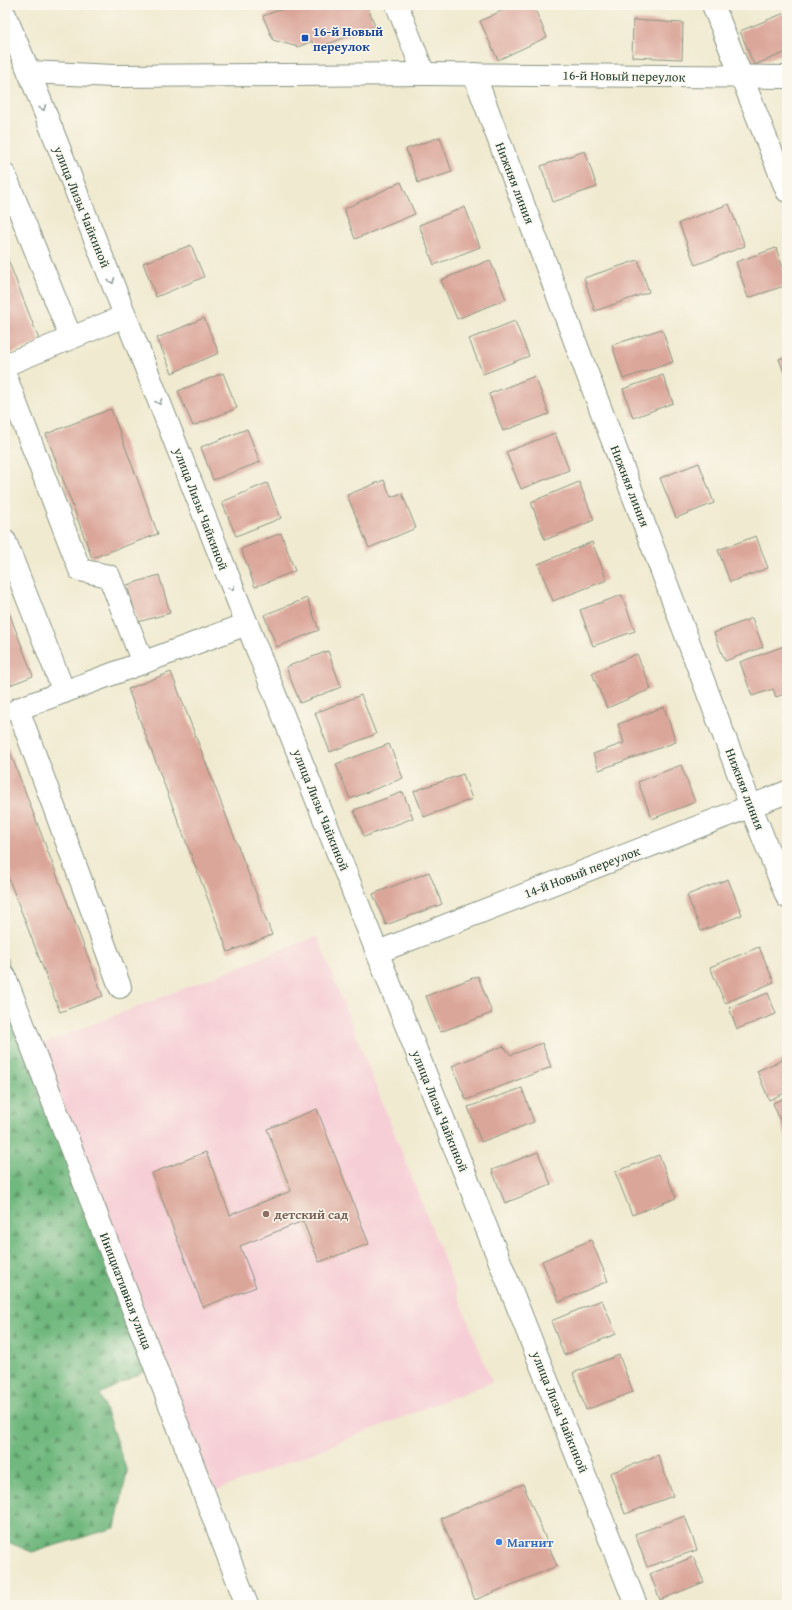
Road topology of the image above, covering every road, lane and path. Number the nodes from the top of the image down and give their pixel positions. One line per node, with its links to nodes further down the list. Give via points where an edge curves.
1 (397, 5): 5 (main road)
2 (713, 5): 7 (main road)
3 (5, 17): 4 (main road, улица Лизы Чайкиной)
4 (29, 72): 5 (main road, 16-й Новый переулок, via 113,76); 11 (main road, улица Лизы Чайкиной, one-way to 11)
5 (424, 74): 6 (main road, 16-й Новый переулок)
6 (474, 74): 7 (main road, 16-й Новый переулок); 20 (main road, Нижняя линия)
7 (742, 77): 8 (main road, 16-й Новый переулок); 10 (main road)
8 (787, 77)
9 (5, 175): 12 (main road)
10 (787, 191)
11 (125, 316): 12 (main road); 16 (main road, улица Лизы Чайкиной, one-way to 16)
12 (71, 338): 13 (main road)
13 (5, 365)
14 (5, 375): 17 (main road, via 80,570 109,576)
15 (5, 541): 18 (main road)
16 (247, 624): 17 (main road); 22 (main road, улица Лизы Чайкиной)
17 (143, 663): 18 (main road)
18 (64, 692): 24 (main road, via 18,709)
19 (787, 792): 20 (main road, 14-й Новый переулок)
20 (751, 806): 21 (main road, Нижняя линия); 22 (main road, 14-й Новый переулок)
21 (787, 897)
22 (378, 952): 26 (main road, улица Лизы Чайкиной)
23 (5, 977): 25 (main road, Инициативная улица)
24 (120, 987)
25 (247, 1605)
26 (636, 1605)

